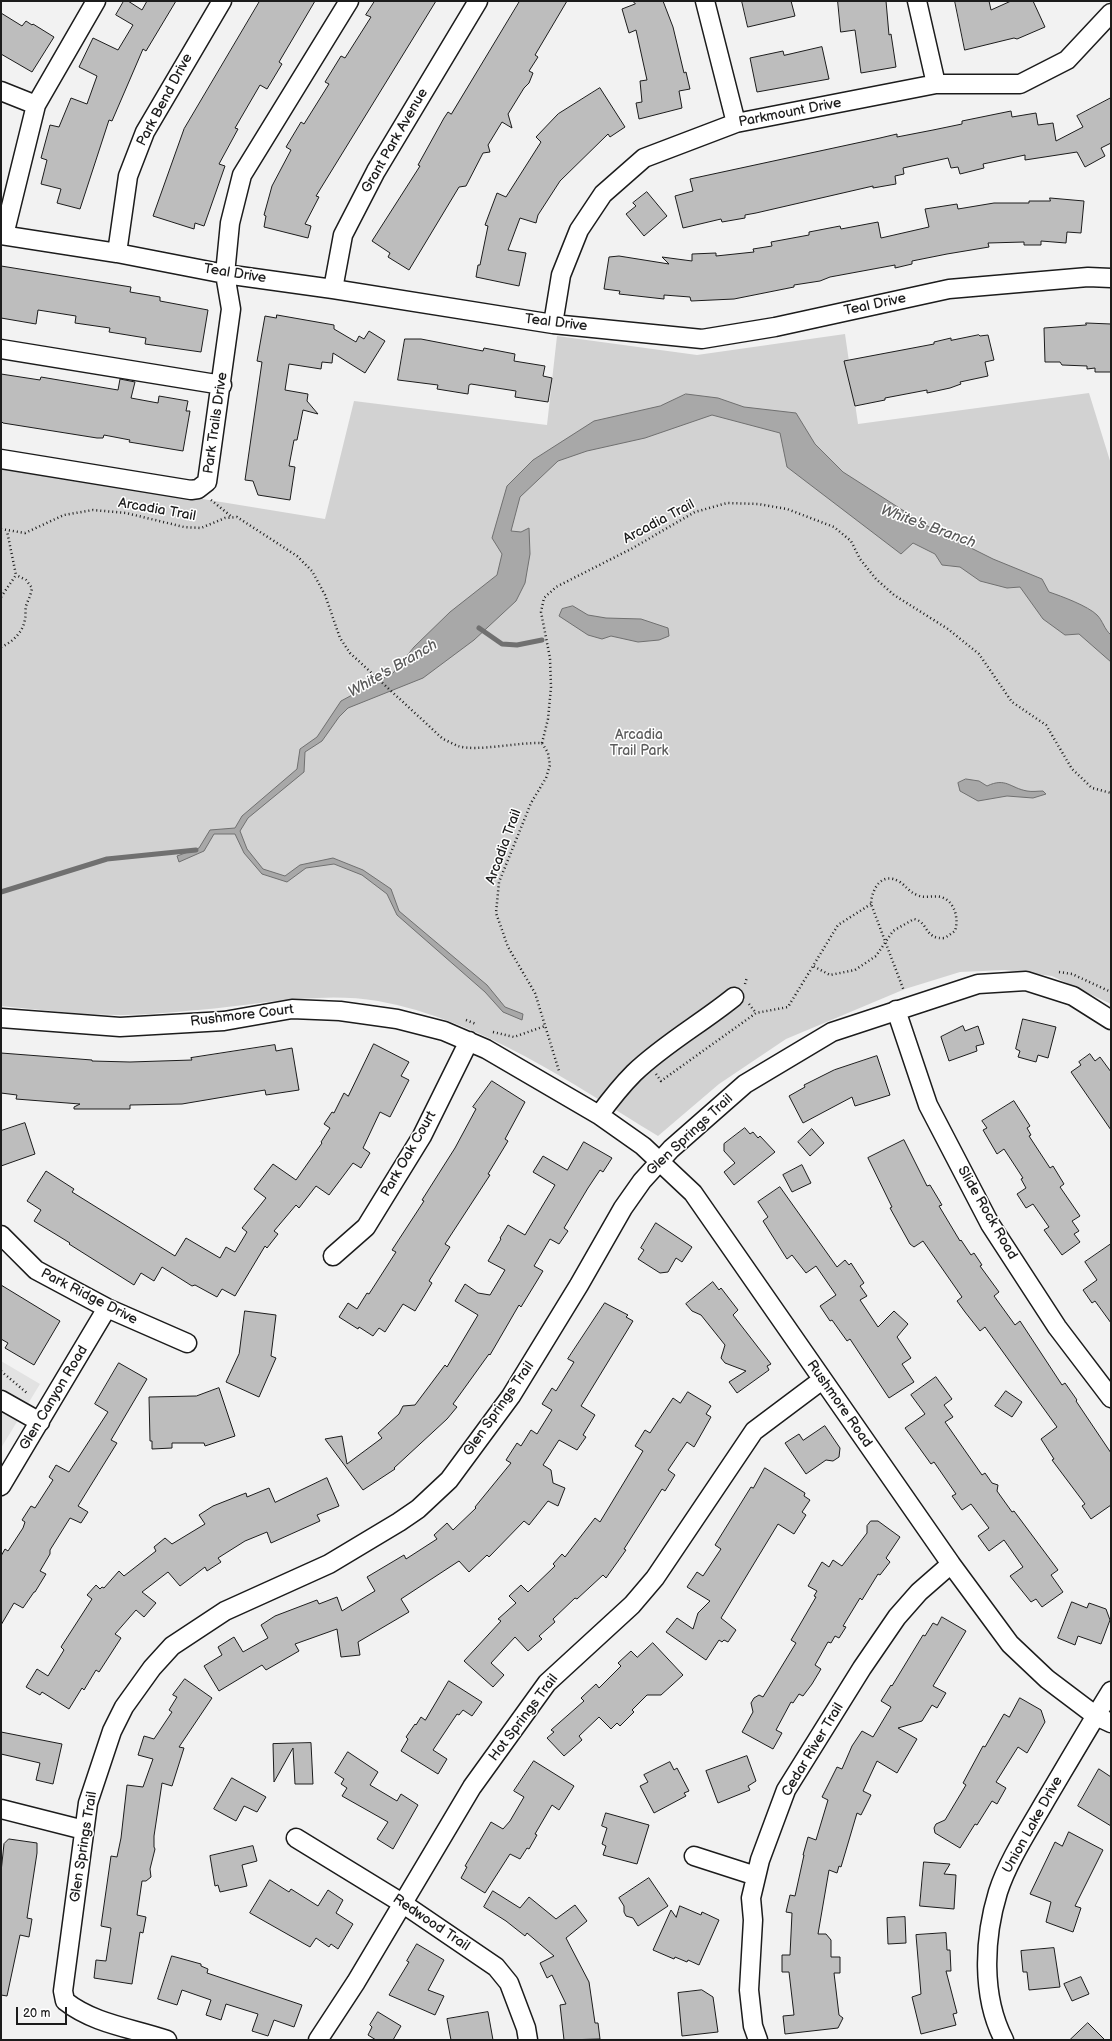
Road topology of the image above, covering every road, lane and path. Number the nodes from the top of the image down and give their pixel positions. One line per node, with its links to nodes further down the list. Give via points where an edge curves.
1 (96, 1): 10 (street)
2 (222, 1): 13 (street, Park Bend Drive, via 145,132 128,176)
3 (349, 1): 14 (street, Park Trails Drive, via 242,175 230,223)
4 (478, 1): 16 (street, Grant Park Avenue, via 376,171 343,236)
5 (705, 1): 11 (street)
6 (917, 1): 8 (street)
7 (1111, 13): 8 (street, Parkmount Drive, via 1067,60 1020,84)
8 (936, 84): 11 (street, Parkmount Drive)
9 (1, 91): 10 (street)
10 (36, 105): 12 (street)
11 (736, 123): 17 (street, Parkmount Drive, via 644,158 603,194 578,230 561,275)
12 (3, 235): 13 (street, Teal Drive)
13 (117, 253): 14 (street, Teal Drive)
14 (225, 274): 16 (street, Teal Drive); 19 (street, Park Trails Drive, via 231,309)
15 (1111, 278): 17 (street, Teal Drive, via 1088,277 949,289 775,327 702,339)
16 (333, 289): 17 (street, Teal Drive)
17 (553, 324)
18 (1, 349): 19 (street)
19 (222, 385): 21 (street, Park Trails Drive, via 207,482)
20 (1, 459): 21 (street, Park Trails Drive, via 163,487)
21 (198, 489): 22 (path)
22 (232, 517): 24 (path, Arcadia Trail, via 202,528 184,527 126,513 94,510 64,515 25,533); 28 (path, via 237,517 262,532 297,556 312,571 325,595 340,638 350,652 444,739 459,746 481,747 525,742)
23 (1, 529): 24 (path, Arcadia Trail)
24 (6, 531): 25 (path)
25 (16, 575): 26 (path); 27 (path, via 26,580 32,588 20,632 12,642)
26 (1, 597)
27 (1, 647)
28 (542, 743): 29 (path, Arcadia Trail, via 548,719 550,687 550,658 541,612 544,598 556,587 631,549 694,512 727,503 758,504 787,509 840,531 851,541 860,559 876,579 894,595 948,628 979,654 1012,702 1046,725 1072,769 1092,788); 40 (path, Arcadia Trail, via 548,753 550,765 518,832 499,882 496,912 508,947 535,993 559,1070 563,1090)
29 (1111, 793)
30 (871, 904): 31 (path); 31 (path, via 879,881 892,879 902,882 917,896 941,897 951,906 957,918 955,930 945,938 934,937 920,922 914,920 893,931); 32 (path, via 838,925)
31 (887, 943): 32 (path, via 876,956 855,970 830,975); 33 (path)
32 (813, 966): 39 (path, via 788,1007 756,1013 661,1081)
33 (905, 994)
34 (734, 997): 41 (street, via 634,1072)
35 (896, 1010): 37 (street, Glen Springs Trail, via 978,984 1026,981 1073,996); 42 (street, Glen Springs Trail, via 832,1032 751,1081 725,1100); 49 (street, Slide Rock Road, via 928,1105 990,1224 1057,1326)
36 (1, 1018): 38 (street, Rushmore Court, via 120,1027 224,1020 298,1009 340,1011 397,1019 444,1031)
37 (1111, 1020)
38 (468, 1041): 40 (street, Rushmore Court); 44 (street, Park Oak Court, via 422,1136 366,1227)
39 (654, 1072)
40 (561, 1093): 41 (street, Rushmore Road)
41 (599, 1115): 42 (street, Rushmore Road)
42 (660, 1162): 48 (street, Rushmore Road, via 693,1193); 57 (street, Glen Springs Trail, via 642,1181 624,1208 511,1396 449,1480 418,1509 329,1564 225,1611 172,1646 152,1668 124,1707 112,1731 88,1803)
43 (1, 1236): 45 (street, Park Ridge Drive, via 36,1270)
44 (333, 1256)
45 (107, 1308): 46 (street, Park Ridge Drive); 51 (street, Glen Canyon Road)
46 (187, 1344)
47 (1, 1371): 51 (path, via 19,1385)
48 (822, 1380): 53 (street, Rushmore Road); 61 (street, Hot Springs Trail, via 754,1431 655,1578 632,1605 547,1683 472,1787)
49 (1111, 1398)
50 (1, 1400): 51 (street)
51 (43, 1417): 52 (street, Glen Canyon Road)
52 (2, 1483)
53 (951, 1564): 55 (street, Rushmore Road, via 1010,1644 1046,1679); 60 (street, Cedar River Trail, via 919,1592 897,1616 862,1668 786,1790)
54 (1111, 1691): 55 (street, Union Lake Drive)
55 (1103, 1720): 66 (street, Union Lake Drive, via 1020,1844 998,1891 987,1969 988,1989 999,2031)
56 (1, 1809): 57 (street)
57 (84, 1830): 62 (street, Glen Springs Trail, via 63,1991 65,2001 78,2012 94,2019)
58 (296, 1838): 61 (street, Redwood Trail)
59 (694, 1856): 60 (street)
60 (756, 1876): 65 (street, Cedar River Trail, via 751,1898 753,1920 749,1990 753,2026)
61 (402, 1903): 63 (street, Hot Springs Trail, via 356,1982); 64 (street, Redwood Trail, via 496,1967 509,1982)
62 (167, 2040)
63 (318, 2040)
64 (528, 2040)
65 (758, 2040)
66 (1004, 2040)

